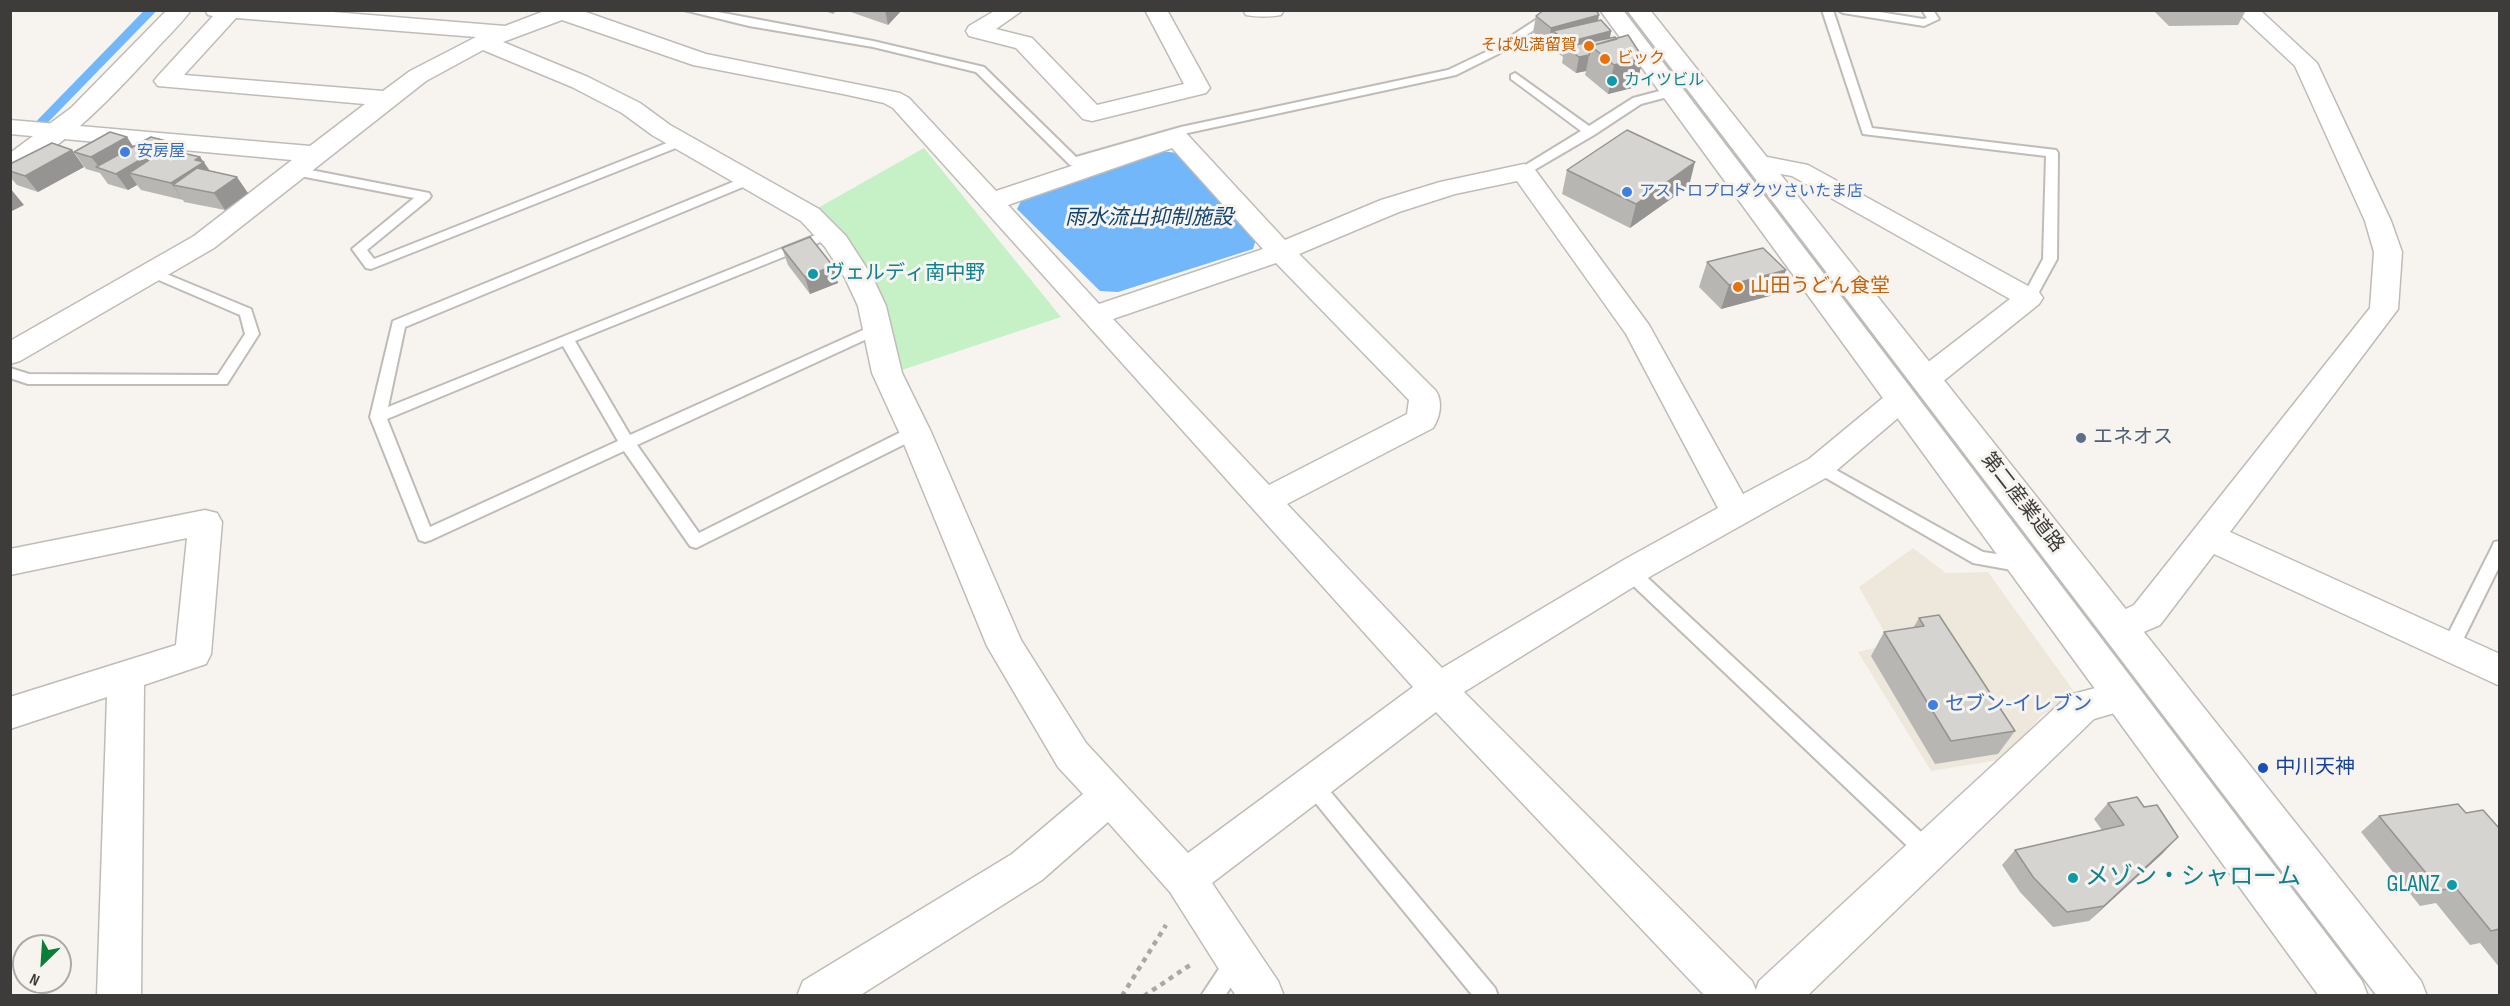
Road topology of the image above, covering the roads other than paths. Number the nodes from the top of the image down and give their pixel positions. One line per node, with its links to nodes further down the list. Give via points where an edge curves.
1 (180, 10): 21 (street)
2 (689, 10): 7 (lane, via 873,44 980,69 1074,162 1181,131 1452,73 1494,52)
3 (1012, 10): 4 (street, via 977,31 1024,43 1092,114 1198,88)
4 (1156, 10)
5 (1254, 10): 6 (street)
6 (1273, 10)
7 (1559, 10)
8 (1611, 10): 18 (street, 第二産業道路)
9 (1638, 10): 25 (street, 第二産業道路)
10 (1827, 10): 33 (lane, via 1866,131 2052,153 2050,259)
11 (1842, 10): 12 (lane, via 1924,23 1933,19)
12 (1927, 10)
13 (2246, 10): 46 (street, via 2305,63 2379,221 2388,252 2384,309)
14 (226, 11): 16 (street); 19 (street, via 166,81)
15 (566, 12): 16 (street); 29 (street, via 701,60 892,98 901,103)
16 (497, 37): 19 (street, via 418,76); 23 (street, via 631,108)
17 (1515, 77): 22 (lane)
18 (1671, 92): 22 (lane, via 1637,101); 39 (street, 第二産業道路)
19 (388, 99): 24 (street)
20 (10, 127): 21 (street)
21 (59, 132): 24 (street); 26 (street)
22 (1590, 132): 27 (lane)
23 (682, 141): 24 (lane, via 371,265 359,249 424,196); 28 (street)
24 (305, 162): 32 (street, via 204,242)
25 (1757, 163): 33 (street, via 1800,170); 39 (street, 第二産業道路)
26 (10, 164)
27 (1524, 172): 31 (street, via 1449,187 1390,206); 45 (street, via 1639,332)
28 (750, 179): 30 (street, via 810,214); 40 (lane, via 398,324)
29 (990, 202): 31 (street, via 1177,138); 34 (street)
30 (828, 234): 35 (street, via 859,278); 36 (lane)
31 (1281, 252): 34 (street); 44 (street, via 1425,398 1422,420)
32 (152, 272): 37 (street); 38 (lane, via 246,312 252,334 222,380 28,379)
33 (2029, 298): 39 (street)
34 (1094, 316): 44 (street)
35 (877, 329): 41 (street, via 887,372); 42 (lane)
36 (566, 339): 40 (lane); 42 (lane)
37 (10, 354)
38 (10, 373)
39 (1913, 389): 43 (street); 49 (street, 第二産業道路); 51 (street, 第二産業道路)
40 (378, 417): 42 (lane, via 425,536)
41 (915, 432): 42 (lane, via 696,542); 59 (street, via 1005,646 1072,755)
42 (627, 443)
43 (1820, 467): 45 (street); 49 (lane, via 1980,558)
44 (1265, 501): 55 (street)
45 (1737, 513): 50 (street)
46 (2209, 537): 51 (street, via 2147,615); 52 (street)
47 (2499, 547): 52 (lane)
48 (10, 562): 54 (street, via 205,522 193,654)
49 (2024, 565): 56 (street, 第二産業道路)
50 (1630, 572): 55 (street); 60 (lane)
51 (2120, 628): 71 (street, 第二産業道路)
52 (2451, 648): 53 (street)
53 (2499, 671)
54 (126, 676): 57 (street); 63 (street)
55 (1438, 689): 58 (street); 68 (street)
56 (2122, 696): 60 (street, via 2082,706); 70 (street, 第二産業道路)
57 (10, 713)
58 (1312, 784): 61 (street); 67 (lane)
59 (1109, 796): 61 (street); 64 (street, via 1027,867)
60 (1927, 851): 69 (street)
61 (1188, 883): 62 (street)
62 (1232, 950): 65 (lane); 66 (street)
63 (119, 996)
64 (819, 996)
65 (1212, 996)
66 (1262, 996)
67 (1486, 996)
68 (1736, 996)
69 (1775, 996)
70 (2346, 996)
71 (2405, 996)

